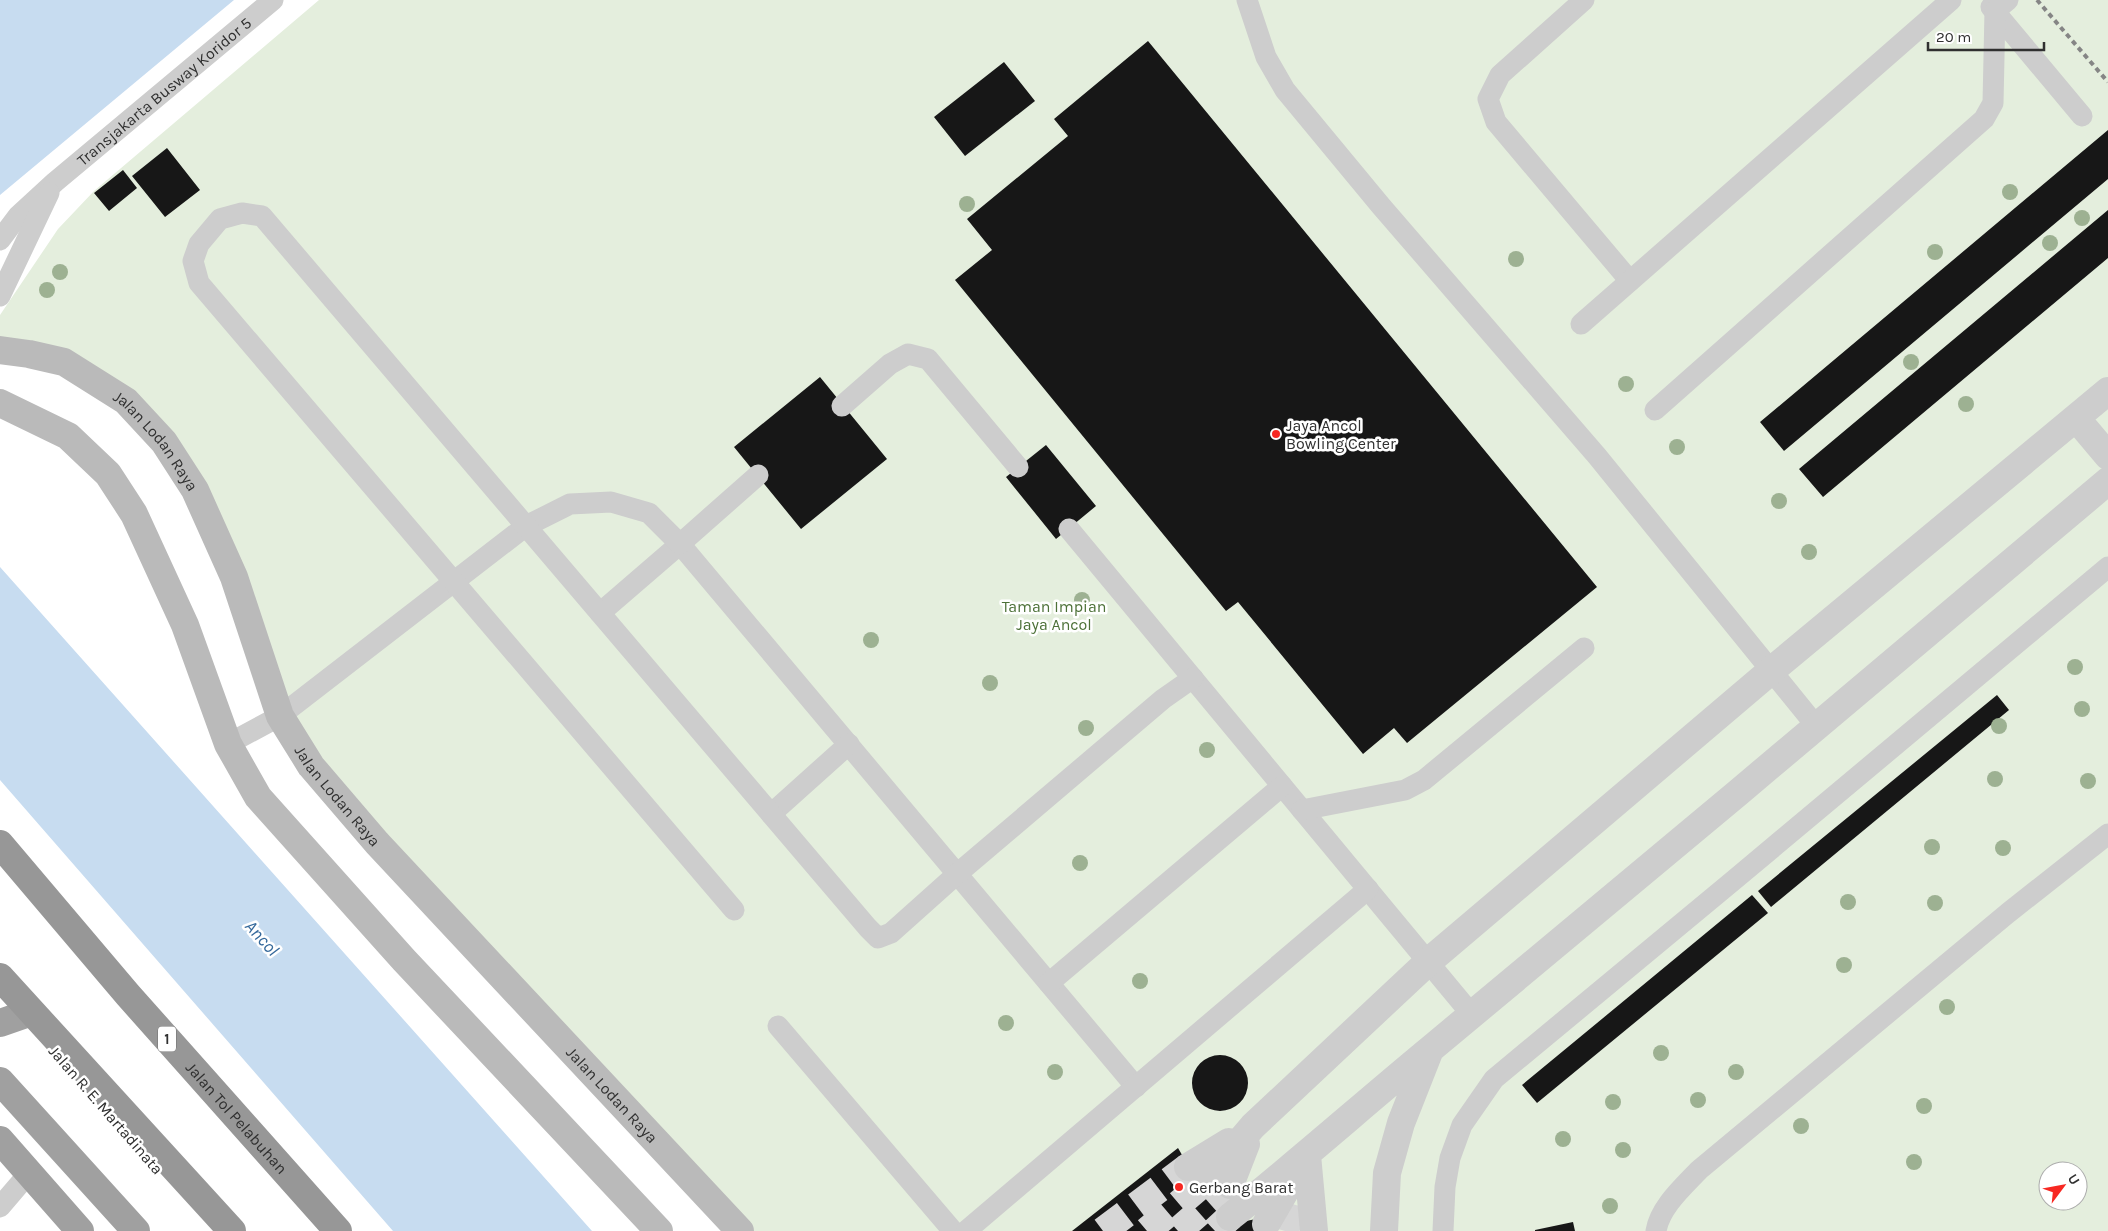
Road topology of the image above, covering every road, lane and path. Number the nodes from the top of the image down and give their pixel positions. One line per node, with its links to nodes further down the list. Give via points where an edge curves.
1 (273, 0): 7 (lane, Transjakarta Busway Koridor 5)
2 (1247, 0): 29 (lane, via 1266,57 1285,90 1597,456)
3 (1584, 0): 9 (lane, via 1500,75 1488,99 1496,122)
4 (1951, 0): 9 (lane)
5 (1996, 4): 6 (lane); 16 (lane, via 1992,103 1984,119)
6 (2082, 116)
7 (55, 182): 8 (lane, Transjakarta Busway Koridor 5, via 18,216); 10 (lane, Transjakarta Busway Koridor 5)
8 (0, 240)
9 (1630, 281): 11 (lane)
10 (0, 296)
11 (1581, 324)
12 (0, 350): 31 (main road, Jalan Lodan Raya, via 64,362 126,401 164,442 195,490 234,577)
13 (2108, 391): 17 (street)
14 (0, 403): 33 (main road, via 68,436 108,474 134,514 185,625)
15 (842, 406): 19 (lane, via 890,364 908,354 928,359)
16 (1656, 410)
17 (2076, 418): 18 (street); 29 (street)
18 (2108, 456)
19 (1018, 467)
20 (758, 475): 24 (lane)
21 (2108, 481): 32 (street)
22 (526, 526): 24 (lane, via 570,504 611,502 649,513); 26 (lane); 26 (lane, via 262,216 242,213 220,219 199,244 193,261 200,283); 27 (lane)
23 (1069, 529): 30 (lane)
24 (680, 544): 27 (lane); 34 (lane)
25 (2108, 567): 72 (lane, via 1494,1078 1462,1125 1453,1150 1445,1187)
26 (453, 582): 31 (lane); 42 (lane)
27 (600, 613): 37 (lane)
28 (1584, 648): 36 (lane, via 1424,780 1405,790)
29 (1772, 670): 32 (lane); 43 (street)
30 (1193, 678): 35 (lane); 40 (lane)
31 (280, 716): 33 (lane); 67 (main road, Jalan Lodan Raya, via 311,766 378,843)
32 (1817, 727): 47 (street)
33 (228, 744): 66 (main road, via 258,797 404,960)
34 (849, 744): 37 (lane); 40 (lane)
35 (1282, 786): 36 (lane); 45 (lane)
36 (1302, 810): 41 (lane)
37 (771, 814): 40 (lane, via 878,938 891,932)
38 (2108, 834): 60 (lane, via 1699,1170 1675,1196)
39 (0, 844): 65 (highway, Jalan Tol Pelabuhan / 1, via 128,995)
40 (957, 874): 45 (lane)
41 (1368, 889): 43 (lane); 52 (lane)
42 (734, 910)
43 (1428, 962): 47 (lane); 56 (street, via 1253,1126)
44 (0, 977): 64 (highway)
45 (1049, 983): 52 (lane)
46 (0, 988): 48 (highway, Jalan R. E. Martadinata)
47 (1472, 1015): 50 (street)
48 (12, 1019): 63 (highway, Jalan R. E. Martadinata)
49 (778, 1026): 68 (lane)
50 (1430, 1050): 54 (street); 71 (street, via 1387,1173)
51 (0, 1081): 62 (highway)
52 (1136, 1087): 69 (lane)
53 (0, 1140): 55 (highway)
54 (1307, 1155): 58 (street); 59 (street); 70 (street)
55 (29, 1173): 57 (lane); 61 (highway)
56 (1208, 1177)
57 (0, 1207)
58 (1230, 1217)
59 (1266, 1224)
60 (1662, 1228)
61 (80, 1231)
62 (136, 1231)
63 (215, 1231)
64 (232, 1231)
65 (338, 1231)
66 (659, 1231)
67 (740, 1231)
68 (953, 1231)
69 (966, 1231)
70 (1314, 1231)
71 (1384, 1231)
72 (1443, 1231)

